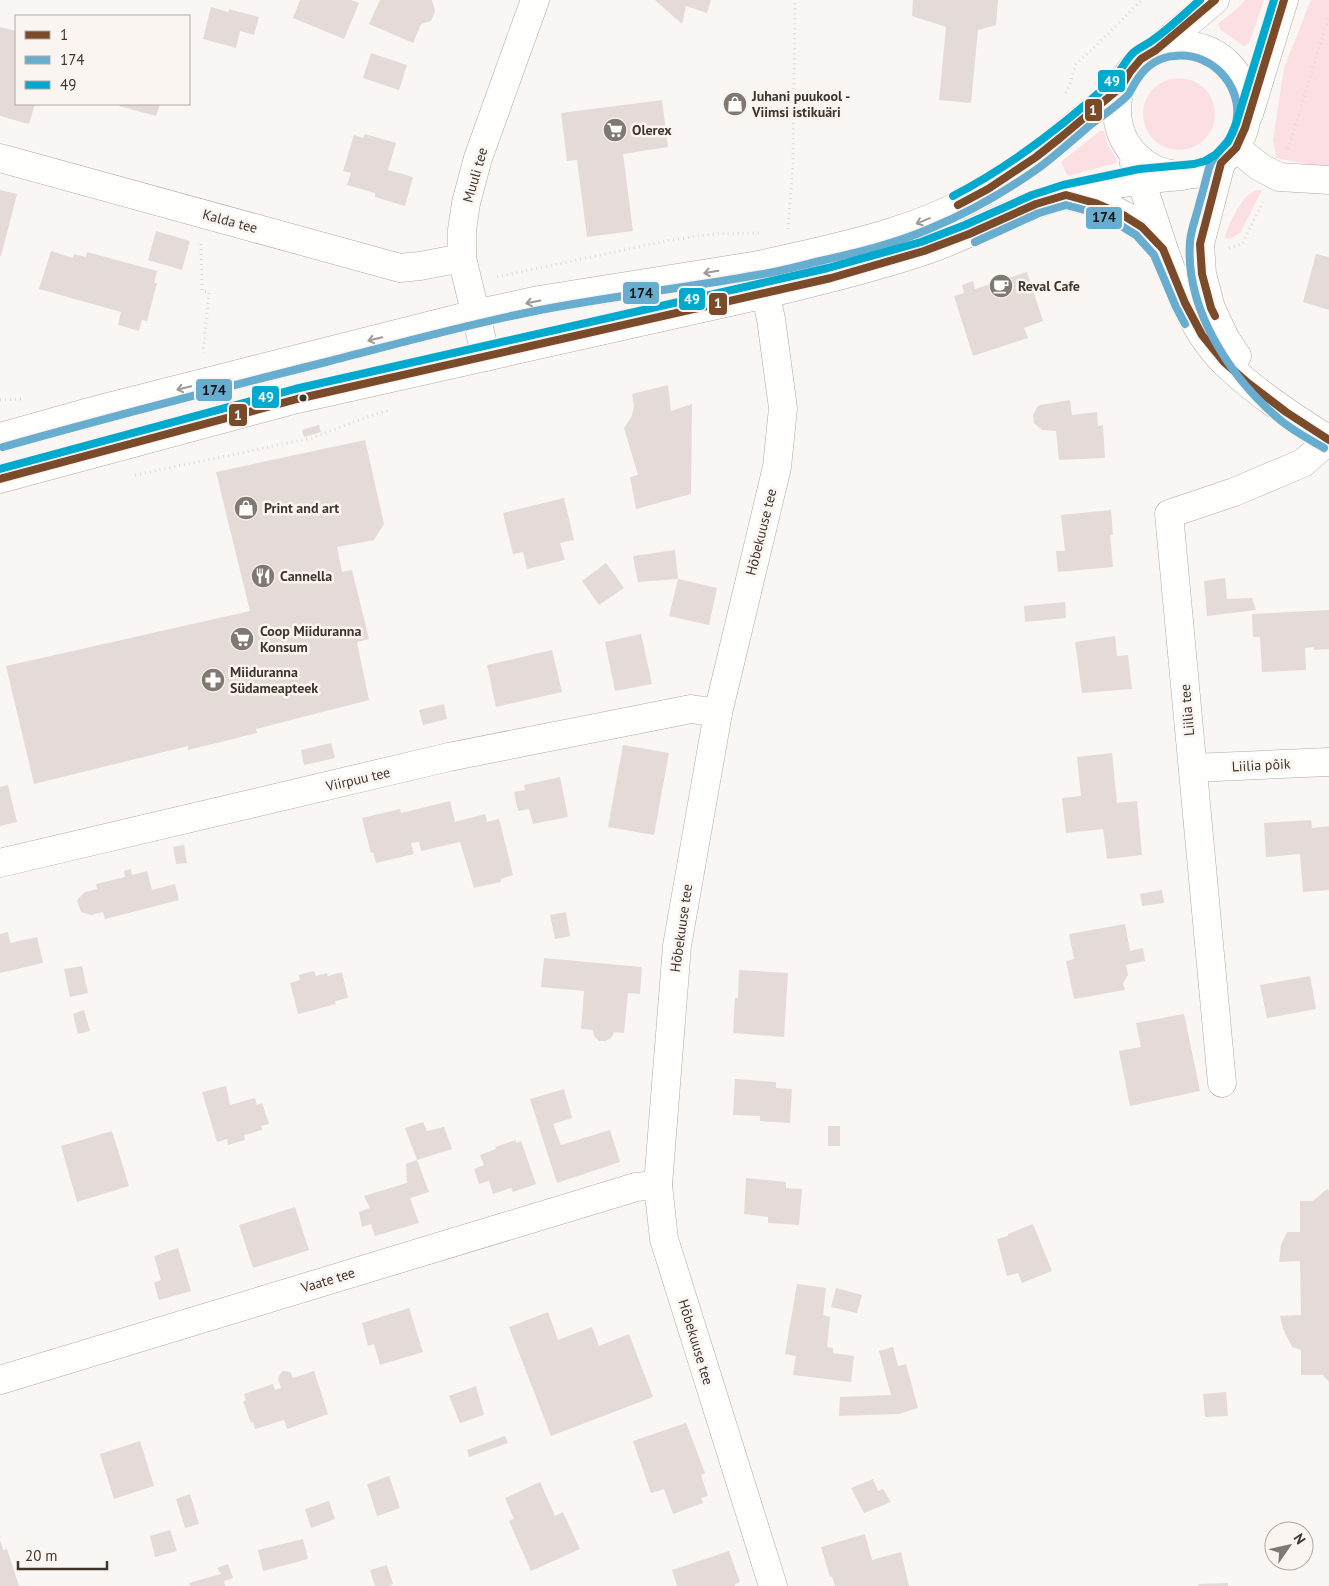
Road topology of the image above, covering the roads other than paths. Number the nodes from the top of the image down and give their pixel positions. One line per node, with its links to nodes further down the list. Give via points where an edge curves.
1 (535, 0): 14 (street, Muuli tee, via 478,158 466,203)
2 (1215, 0): 4 (street)
3 (1284, 0): 7 (street)
4 (1156, 50): 5 (street, via 1142,59); 7 (street, via 1190,45 1226,62 1241,81 1247,104)
5 (1121, 87): 6 (street, via 1117,117); 15 (street, one-way to 15, via 1036,157 988,190 951,209 904,229)
6 (1127, 146): 9 (street, via 1151,168); 10 (street)
7 (1234, 146): 9 (street, via 1209,170); 11 (street, via 1260,167 1279,176); 19 (street, via 1200,244 1202,274 1211,308 1225,338 1251,378)
8 (0, 158): 14 (street, Kalda tee, via 400,268)
9 (1182, 176): 10 (street)
10 (1141, 179): 12 (street); 13 (street)
11 (1329, 180)
12 (1066, 195): 13 (street, via 1123,215 1142,227); 16 (street, via 1036,204 924,251)
13 (1163, 249): 19 (street, via 1202,335 1224,362)
14 (462, 258): 17 (street, Muuli tee)
15 (759, 265): 16 (street, Hõbekuuse tee); 17 (street, one-way to 17, via 540,300)
16 (766, 294): 18 (street); 23 (street, Hõbekuuse tee, via 783,408 777,467)
17 (475, 314): 18 (street, Muuli tee); 20 (street, one-way to 20, via 109,406)
18 (486, 357): 22 (street, via 297,399)
19 (1286, 412): 21 (street)
20 (0, 437)
21 (1329, 440): 25 (street, Liilia tee, via 1303,463 1234,492 1169,514)
22 (0, 479)
23 (718, 713): 26 (street, Viirpuu tee, via 691,709 449,757); 28 (street, Hõbekuuse tee, via 676,946)
24 (1329, 762): 25 (street, Liilia põik)
25 (1193, 768): 27 (street, Liilia tee)
26 (0, 864)
27 (1222, 1082)
28 (658, 1185): 29 (street, Vaate tee, via 636,1187); 30 (street, Hõbekuuse tee, via 664,1239)
29 (0, 1380)
30 (773, 1586)

